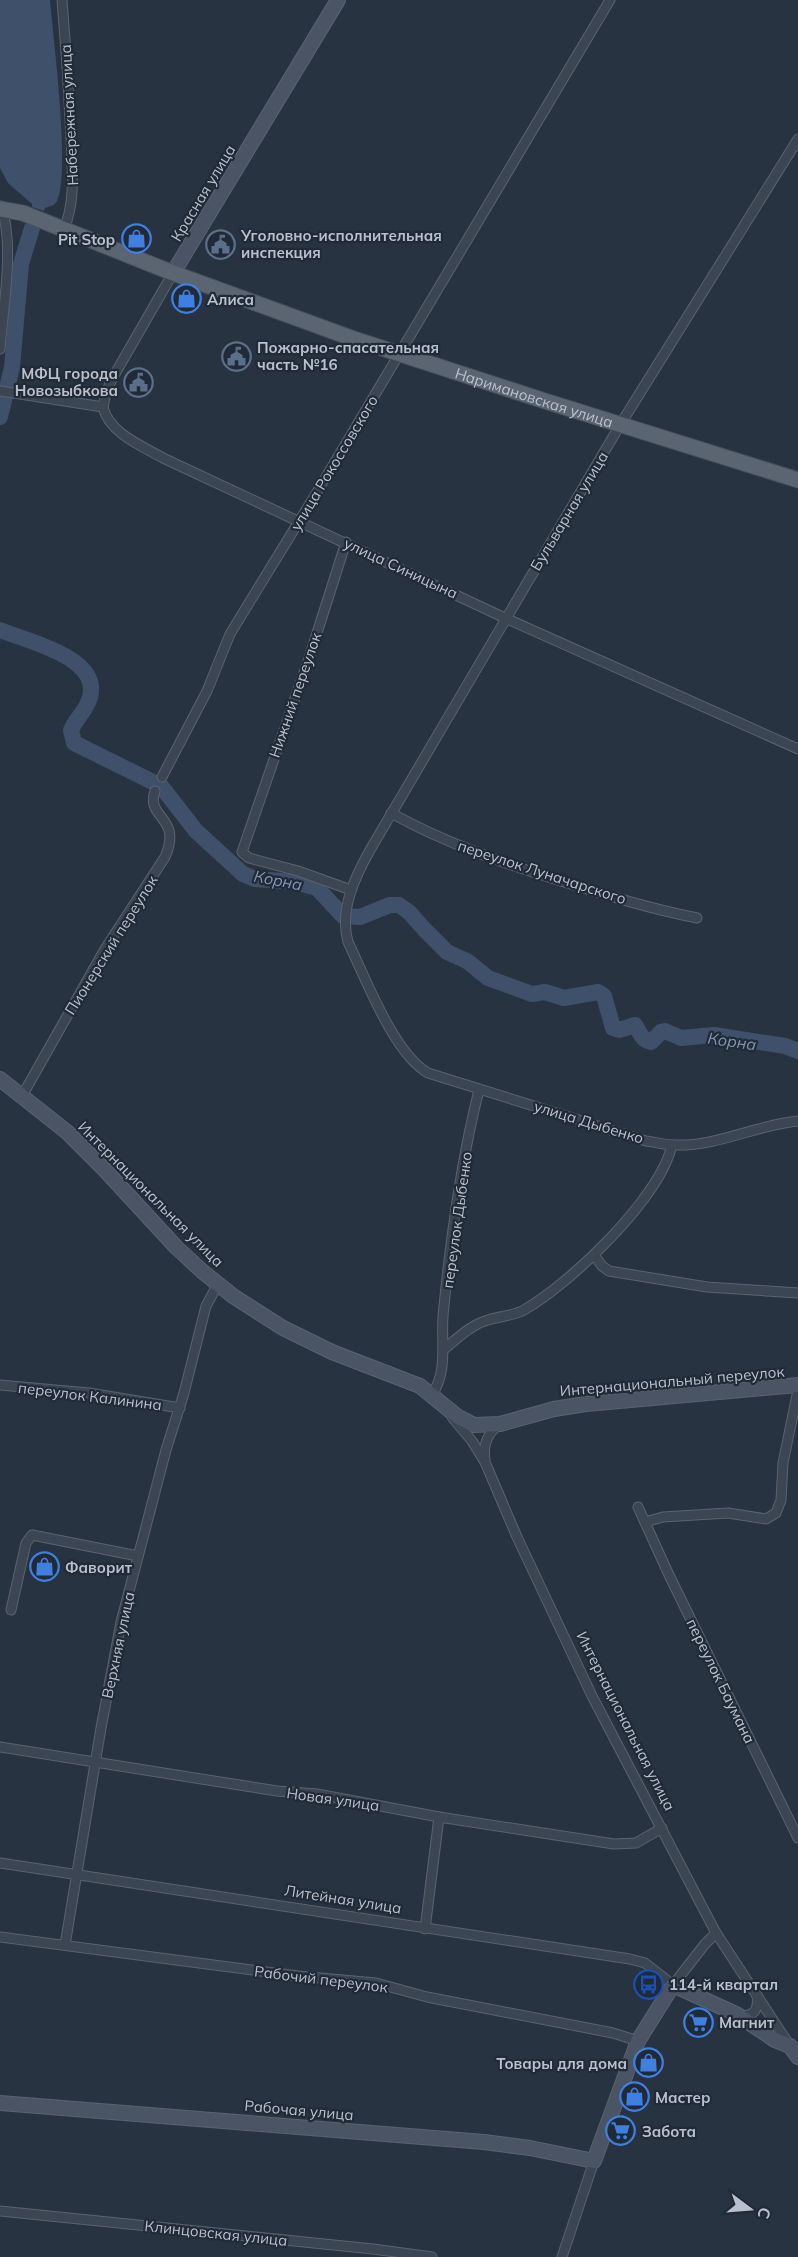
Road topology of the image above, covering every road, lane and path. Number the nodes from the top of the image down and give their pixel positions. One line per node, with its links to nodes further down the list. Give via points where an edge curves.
1 (62, 0): 6 (street, Набережная улица, via 73,196)
2 (338, 0): 7 (street, Красная улица)
3 (610, 0): 9 (street, улица Рокоссовского)
4 (798, 139): 12 (street, Бульварная улица)
5 (1, 207): 6 (main road, Наримановская улица); 8 (street, via 8,248)
6 (64, 229): 7 (main road, Наримановская улица)
7 (173, 273): 9 (main road, Наримановская улица); 11 (street, Красная улица, via 112,379)
8 (0, 349)
9 (400, 354): 12 (main road, Наримановская улица); 14 (street, улица Рокоссовского)
10 (1, 391): 11 (street)
11 (103, 406): 14 (street, улица Синицына, via 116,429 163,458)
12 (620, 425): 13 (main road, Наримановская улица); 16 (street, Бульварная улица)
13 (798, 480)
14 (298, 521): 15 (street, улица Синицына); 18 (street, улица Рокоссовского, via 230,634 207,691)
15 (346, 542): 16 (street, улица Синицына); 21 (street, Нижний переулок, via 242,852 249,858)
16 (505, 618): 17 (street, улица Синицына); 20 (street, Бульварная улица)
17 (798, 749)
18 (162, 777)
19 (155, 791): 26 (street, Пионерский переулок, via 154,807 171,833 165,857 105,949)
20 (391, 813): 21 (street, Бульварная улица); 22 (street, переулок Луначарского, via 435,835 538,874)
21 (351, 890): 23 (street, Бульварная улица, via 348,942)
22 (697, 918)
23 (397, 1040): 25 (street, улица Дыбенко, via 423,1070)
24 (0, 1079): 26 (street, Интернациональная улица)
25 (479, 1090): 28 (street, улица Дыбенко, via 646,1141); 32 (street, переулок Дыбенко, via 456,1217 443,1317)
26 (22, 1096): 30 (street, Интернациональная улица, via 73,1138 176,1247)
27 (798, 1121): 28 (street, улица Дыбенко, via 716,1140)
28 (672, 1145): 29 (street, via 658,1180)
29 (594, 1255): 31 (street, via 609,1271 708,1287); 32 (street, via 526,1308 475,1325)
30 (218, 1284): 35 (street, Интернациональная улица, via 302,1338 411,1382); 37 (street, Верхняя улица, via 206,1306)
31 (798, 1293)
32 (443, 1350): 35 (street, переулок Дыбенко, via 442,1376)
33 (0, 1385): 37 (street, переулок Калинина, via 89,1393)
34 (798, 1387): 38 (street, Интернациональный переулок, via 568,1406); 42 (street, via 783,1463 780,1506 773,1516 728,1513 663,1517)
35 (432, 1395): 36 (street, Интернациональная улица)
36 (443, 1406): 39 (street, Интернациональная улица, via 458,1418); 40 (street, Интернациональная улица)
37 (180, 1408): 43 (street, Верхняя улица)
38 (500, 1424): 39 (street, Интернациональный переулок); 40 (street, via 487,1440)
39 (480, 1426)
40 (485, 1462): 48 (street, Интернациональная улица, via 592,1696)
41 (638, 1507): 42 (street, переулок Баумана)
42 (645, 1522): 49 (street, переулок Баумана)
43 (138, 1556): 44 (street, via 32,1535 26,1542); 46 (street, Верхняя улица, via 113,1660)
44 (10, 1610)
45 (0, 1747): 46 (street, Новая улица)
46 (95, 1762): 47 (street, Новая улица, via 317,1794); 51 (street, Верхняя улица)
47 (439, 1817): 48 (street, Новая улица, via 614,1845 636,1843); 52 (street)
48 (662, 1828): 53 (street, Интернациональная улица)
49 (798, 1838)
50 (0, 1863): 51 (street, Литейная улица)
51 (76, 1875): 52 (street, Литейная улица); 55 (street, Верхняя улица)
52 (424, 1929): 56 (street, Литейная улица, via 636,1960)
53 (716, 1933): 56 (street); 57 (street, Интернациональная улица)
54 (0, 1937): 55 (street, Рабочий переулок)
55 (65, 1945): 59 (street, Рабочий переулок, via 376,1983 427,1997 613,2032)
56 (673, 1985): 58 (street, Интернациональная улица); 59 (street)
57 (756, 1993): 58 (street, via 754,2013); 60 (street, Интернациональная улица)
58 (736, 2014): 60 (street, Интернациональная улица)
59 (638, 2041): 62 (street)
60 (795, 2049)
61 (0, 2103): 62 (street, Рабочая улица, via 484,2142)
62 (594, 2161): 65 (street)
63 (0, 2211): 64 (street, Клинцовская улица)
64 (432, 2257)
65 (562, 2257)

